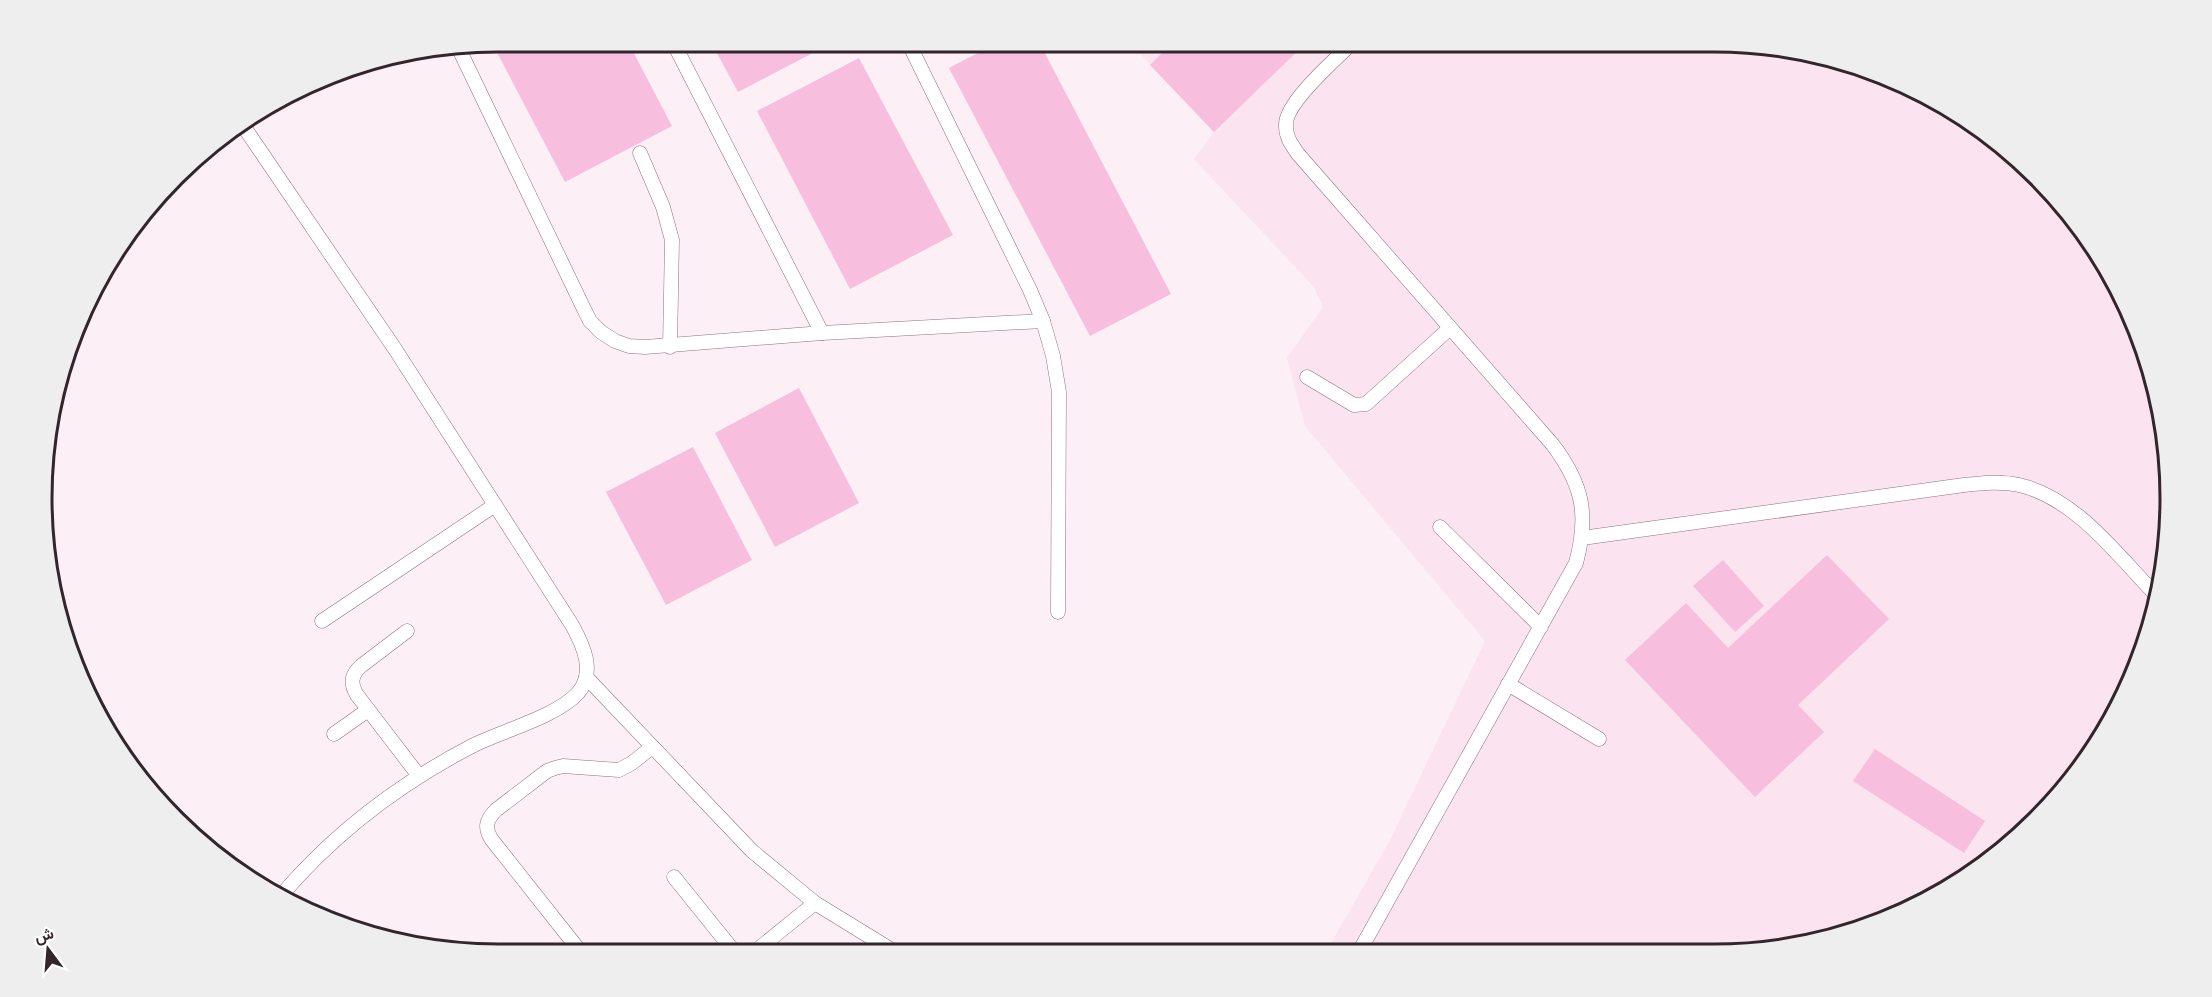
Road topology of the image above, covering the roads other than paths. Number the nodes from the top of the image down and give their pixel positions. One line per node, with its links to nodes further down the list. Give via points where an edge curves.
1 (678, 52): 9 (lane)
2 (917, 52): 7 (lane)
3 (1343, 52): 8 (lane, via 1291,107 1286,123 1288,140)
4 (461, 54): 10 (lane, via 590,321 608,337 629,346)
5 (247, 131): 12 (lane)
6 (640, 153): 10 (lane, via 672,240)
7 (1043, 321): 9 (lane); 16 (lane, via 1059,392)
8 (1450, 327): 11 (lane, via 1366,404 1353,405); 14 (lane, via 1568,465 1583,513)
9 (822, 333): 10 (lane)
10 (670, 347)
11 (1307, 377)
12 (495, 505): 17 (lane); 20 (lane, via 581,640)
13 (1440, 526): 18 (lane)
14 (1582, 538): 15 (lane, via 1964,485 2017,484 2066,505); 18 (lane, via 1575,563)
15 (2150, 589)
16 (1058, 612)
17 (322, 621)
18 (1541, 627): 21 (lane)
19 (407, 631): 22 (lane, via 355,672 352,688)
20 (586, 677): 25 (lane); 26 (lane, via 578,692 560,706 474,745)
21 (1508, 684): 24 (lane); 34 (lane)
22 (368, 710): 23 (lane); 26 (lane)
23 (334, 734)
24 (1599, 739)
25 (652, 747): 29 (lane, via 752,851); 30 (lane, via 619,770 563,766 547,771 496,810 486,824 492,840)
26 (419, 776): 28 (lane, via 329,844)
27 (674, 877): 31 (lane)
28 (286, 891)
29 (815, 903): 32 (lane); 33 (lane)
30 (574, 944)
31 (728, 944)
32 (764, 944)
33 (882, 944)
34 (1363, 944)

